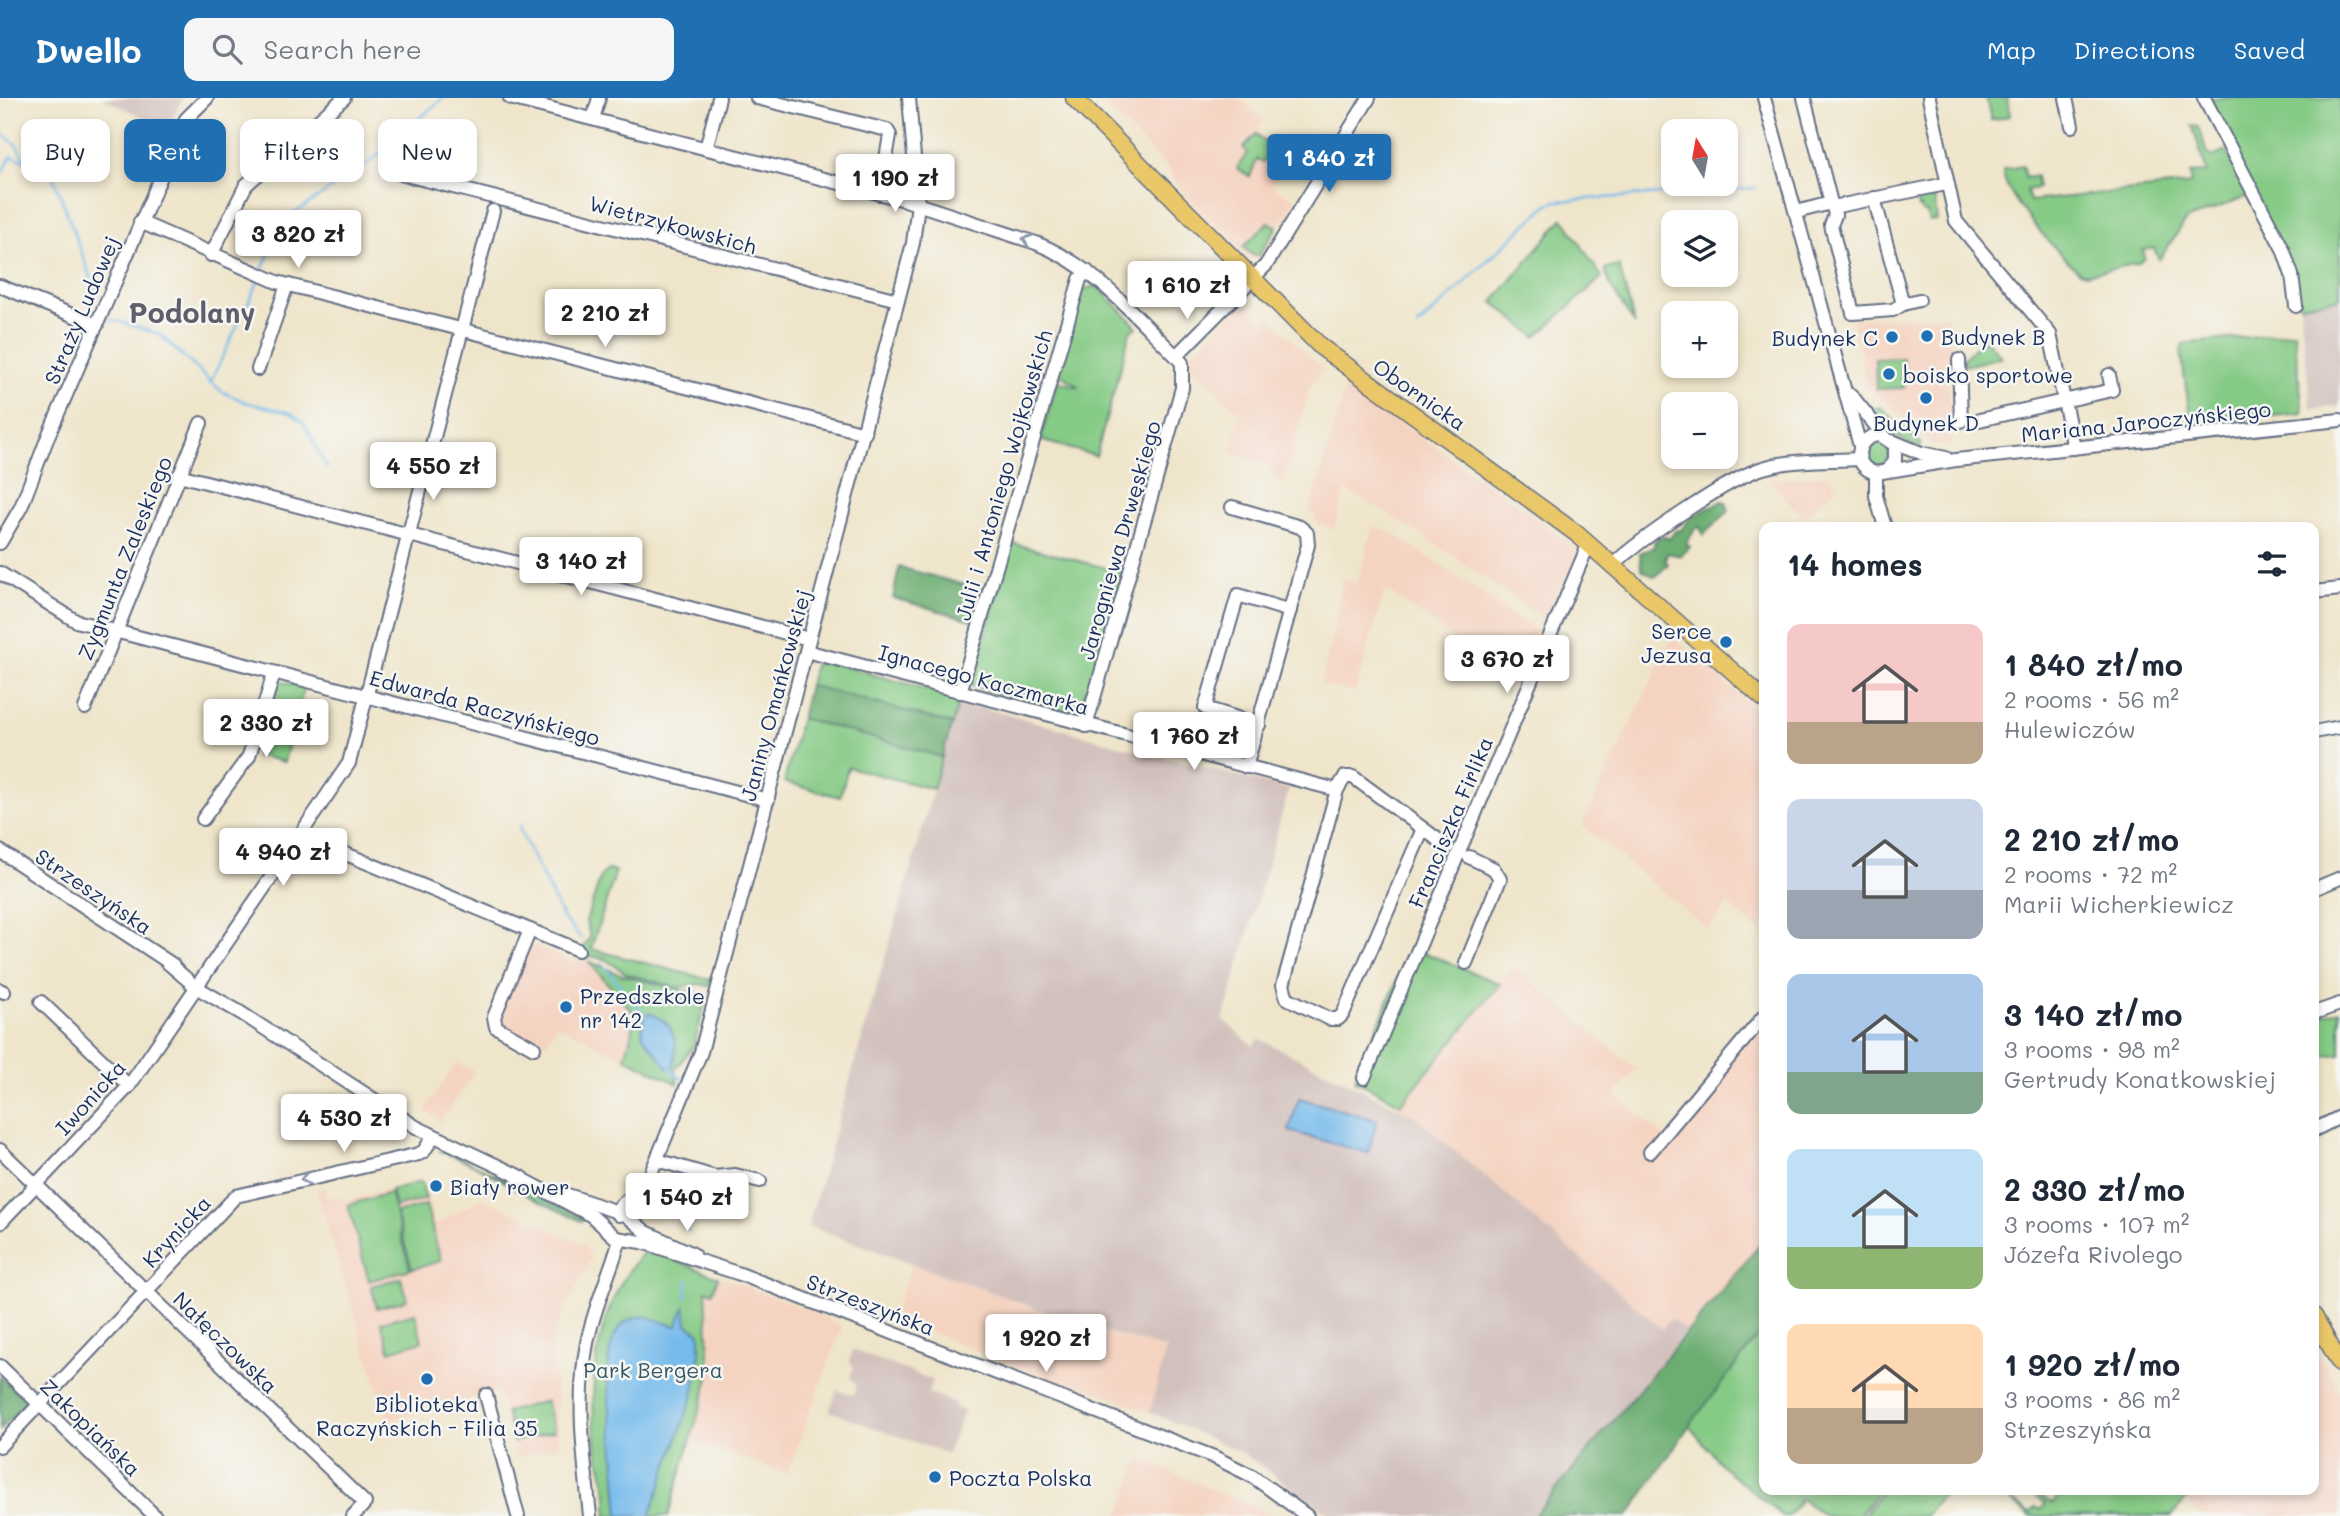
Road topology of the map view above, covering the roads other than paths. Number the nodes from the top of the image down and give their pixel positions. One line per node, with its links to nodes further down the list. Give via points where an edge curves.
1 (207, 98): 26 (street, Straży Ludowej, via 186,119)
2 (344, 98): 27 (street, via 246,185)
3 (510, 98): 15 (street)
4 (599, 98): 15 (street)
5 (719, 98): 17 (street)
6 (757, 98): 20 (street, via 887,130 890,135)
7 (909, 98): 22 (street, Janiny Omańkowskiej)
8 (1073, 98): 29 (main road, Obornicka)
9 (1369, 98): 29 (street, via 1266,265)
10 (1764, 98): 25 (street)
11 (1804, 98): 23 (street)
12 (1928, 98): 19 (street)
13 (2066, 98): 16 (street)
14 (2204, 98): 35 (street, via 2208,120 2283,249)
15 (593, 119): 17 (street)
16 (2072, 126)
17 (706, 149): 20 (street)
18 (433, 182): 32 (street, Wietrzykowskich)
19 (1946, 184): 21 (street); 43 (street, via 1961,229 2050,334)
20 (880, 194): 22 (street)
21 (1874, 198): 23 (street); 34 (street)
22 (918, 204): 28 (street, one-way to 22, via 1036,243); 32 (street, Janiny Omańkowskiej)
23 (1832, 205): 25 (street); 34 (street, via 1831,226 1853,313 1893,310)
24 (493, 211): 37 (street, Iwonicka)
25 (1796, 212): 42 (street)
26 (140, 222): 27 (street); 36 (street, Straży Ludowej)
27 (211, 255): 30 (street)
28 (1087, 271): 38 (street); 68 (street, Julii i Antoniego Wojkowskich, via 1080,279)
29 (1250, 278): 38 (street); 59 (main road, Obornicka, via 1339,362)
30 (287, 285): 37 (street); 40 (street)
31 (0, 286): 36 (street)
32 (898, 300): 48 (street, Janiny Omańkowskiej)
33 (1919, 300): 34 (street)
34 (1903, 304)
35 (2296, 306)
36 (97, 325): 58 (street, Straży Ludowej, via 21,507)
37 (461, 330): 48 (street); 57 (street, Iwonicka)
38 (1179, 360): 73 (street, Jarogniewa Drwęskiego, via 1182,388)
39 (1959, 360): 45 (street)
40 (258, 369)
41 (2109, 375): 43 (street, via 2112,390)
42 (1846, 386): 49 (street); 51 (street)
43 (2065, 401): 46 (street); 50 (street)
44 (2340, 420): 50 (street, Mariana Jaroczyńskiego)
45 (1961, 421)
46 (1975, 421)
47 (201, 423): 54 (street, Zygmunta Zaleskiego)
48 (865, 433): 66 (street, Janiny Omańkowskiej)
49 (1888, 438): 51 (street, via 1870,436); 52 (street, Mariana Jaroczyńskiego, via 1922,453); 53 (street, via 1897,457)
50 (2074, 448): 52 (street, Mariana Jaroczyńskiego)
51 (1859, 453): 53 (street, via 1866,469); 60 (street, via 1749,473)
52 (1956, 460): 53 (street, Mariana Jaroczyńskiego)
53 (1882, 472): 56 (street, via 1876,496)
54 (179, 475): 57 (street, Ignacego Kaczmarka); 65 (street, Zygmunta Zaleskiego)
55 (1232, 507): 64 (street, via 1307,533 1308,545)
56 (1884, 522)
57 (407, 535): 66 (street, Ignacego Kaczmarka); 70 (street, Iwonicka)
58 (0, 543)
59 (1589, 543): 60 (main road, Obornicka); 96 (street, Franciszka Firlika)
60 (1614, 565): 69 (main road, Obornicka)
61 (0, 572): 65 (street, Edwarda Raczyńskiego, via 66,617)
62 (2340, 589): 63 (street)
63 (2319, 591)
64 (1290, 611): 72 (street); 72 (street, via 1238,595 1205,708)
65 (114, 632): 67 (street, Edwarda Raczyńskiego); 71 (street, Zygmunta Zaleskiego)
66 (808, 645): 68 (street, Ignacego Kaczmarka); 78 (street, Janiny Omańkowskiej)
67 (274, 673): 70 (street, Edwarda Raczyńskiego); 79 (street, via 252,750)
68 (960, 692): 73 (street, Ignacego Kaczmarka)
69 (1759, 695)
70 (365, 696): 78 (street, Edwarda Raczyńskiego); 81 (street, Iwonicka, via 349,763)
71 (85, 708)
72 (1259, 724): 76 (street)
73 (1086, 726): 76 (street, Ignacego Kaczmarka)
74 (2340, 727): 75 (street)
75 (2319, 731)
76 (1246, 767): 77 (street, Ignacego Kaczmarka)
77 (1337, 790): 80 (street, Franciszka Firlika, via 1345,776 1353,777); 80 (street, via 1283,985 1287,998 1330,1019 1338,1020 1343,1014)
78 (768, 800): 103 (street, Janiny Omańkowskiej, via 701,1052)
79 (203, 819)
80 (1423, 829): 82 (street, Franciszka Firlika)
81 (300, 835): 87 (street); 90 (street, Iwonicka)
82 (1448, 847)
83 (0, 851): 90 (street, Strzeszyńska)
84 (1469, 858): 89 (street, Franciszka Firlika, via 1494,869 1500,879)
85 (2340, 878): 86 (street)
86 (2319, 887)
87 (530, 930): 88 (street); 95 (street, via 494,1017 496,1027)
88 (578, 950)
89 (1466, 963)
90 (197, 983): 97 (street, Iwonicka); 100 (street, Strzeszyńska)
91 (41, 1002): 97 (street)
92 (2340, 1004): 93 (street)
93 (2319, 1011)
94 (1759, 1022): 102 (street)
95 (534, 1048)
96 (1364, 1078)
97 (129, 1086): 106 (street, Iwonicka)
98 (2340, 1117): 99 (street)
99 (2319, 1128)
100 (433, 1137): 104 (street, Strzeszyńska); 111 (street, Krynicka, one-way to 111, via 419,1154 236,1196)
101 (0, 1150): 106 (street, Nałęczowska)
102 (1650, 1153)
103 (657, 1160): 105 (street, via 715,1177 735,1175); 107 (street, Janiny Omańkowskiej, via 643,1187 621,1205)
104 (515, 1175): 107 (street, Strzeszyńska); 109 (street, Strzeszyńska, via 592,1216)
105 (760, 1181)
106 (37, 1184): 108 (street, Iwonicka); 111 (street, Nałęczowska)
107 (628, 1219): 109 (street, via 633,1233); 109 (street, via 612,1221); 110 (street, Strzeszyńska)
108 (0, 1223)
109 (619, 1236): 110 (street, Strzeszyńska); 121 (street, via 583,1367 581,1424)
110 (725, 1269): 122 (street, Strzeszyńska, via 1214,1457 1252,1476)
111 (146, 1291): 116 (street, Krynicka); 119 (street, Nałęczowska, via 365,1503)
112 (2319, 1325): 113 (main road)
113 (2340, 1364)
114 (0, 1366): 116 (street, Zakopiańska)
115 (486, 1395): 120 (street)
116 (40, 1404): 117 (street, Krynicka); 118 (street, Zakopiańska)
117 (0, 1446)
118 (155, 1516)
119 (353, 1516)
120 (518, 1516)
121 (590, 1516)
122 (1307, 1516)

